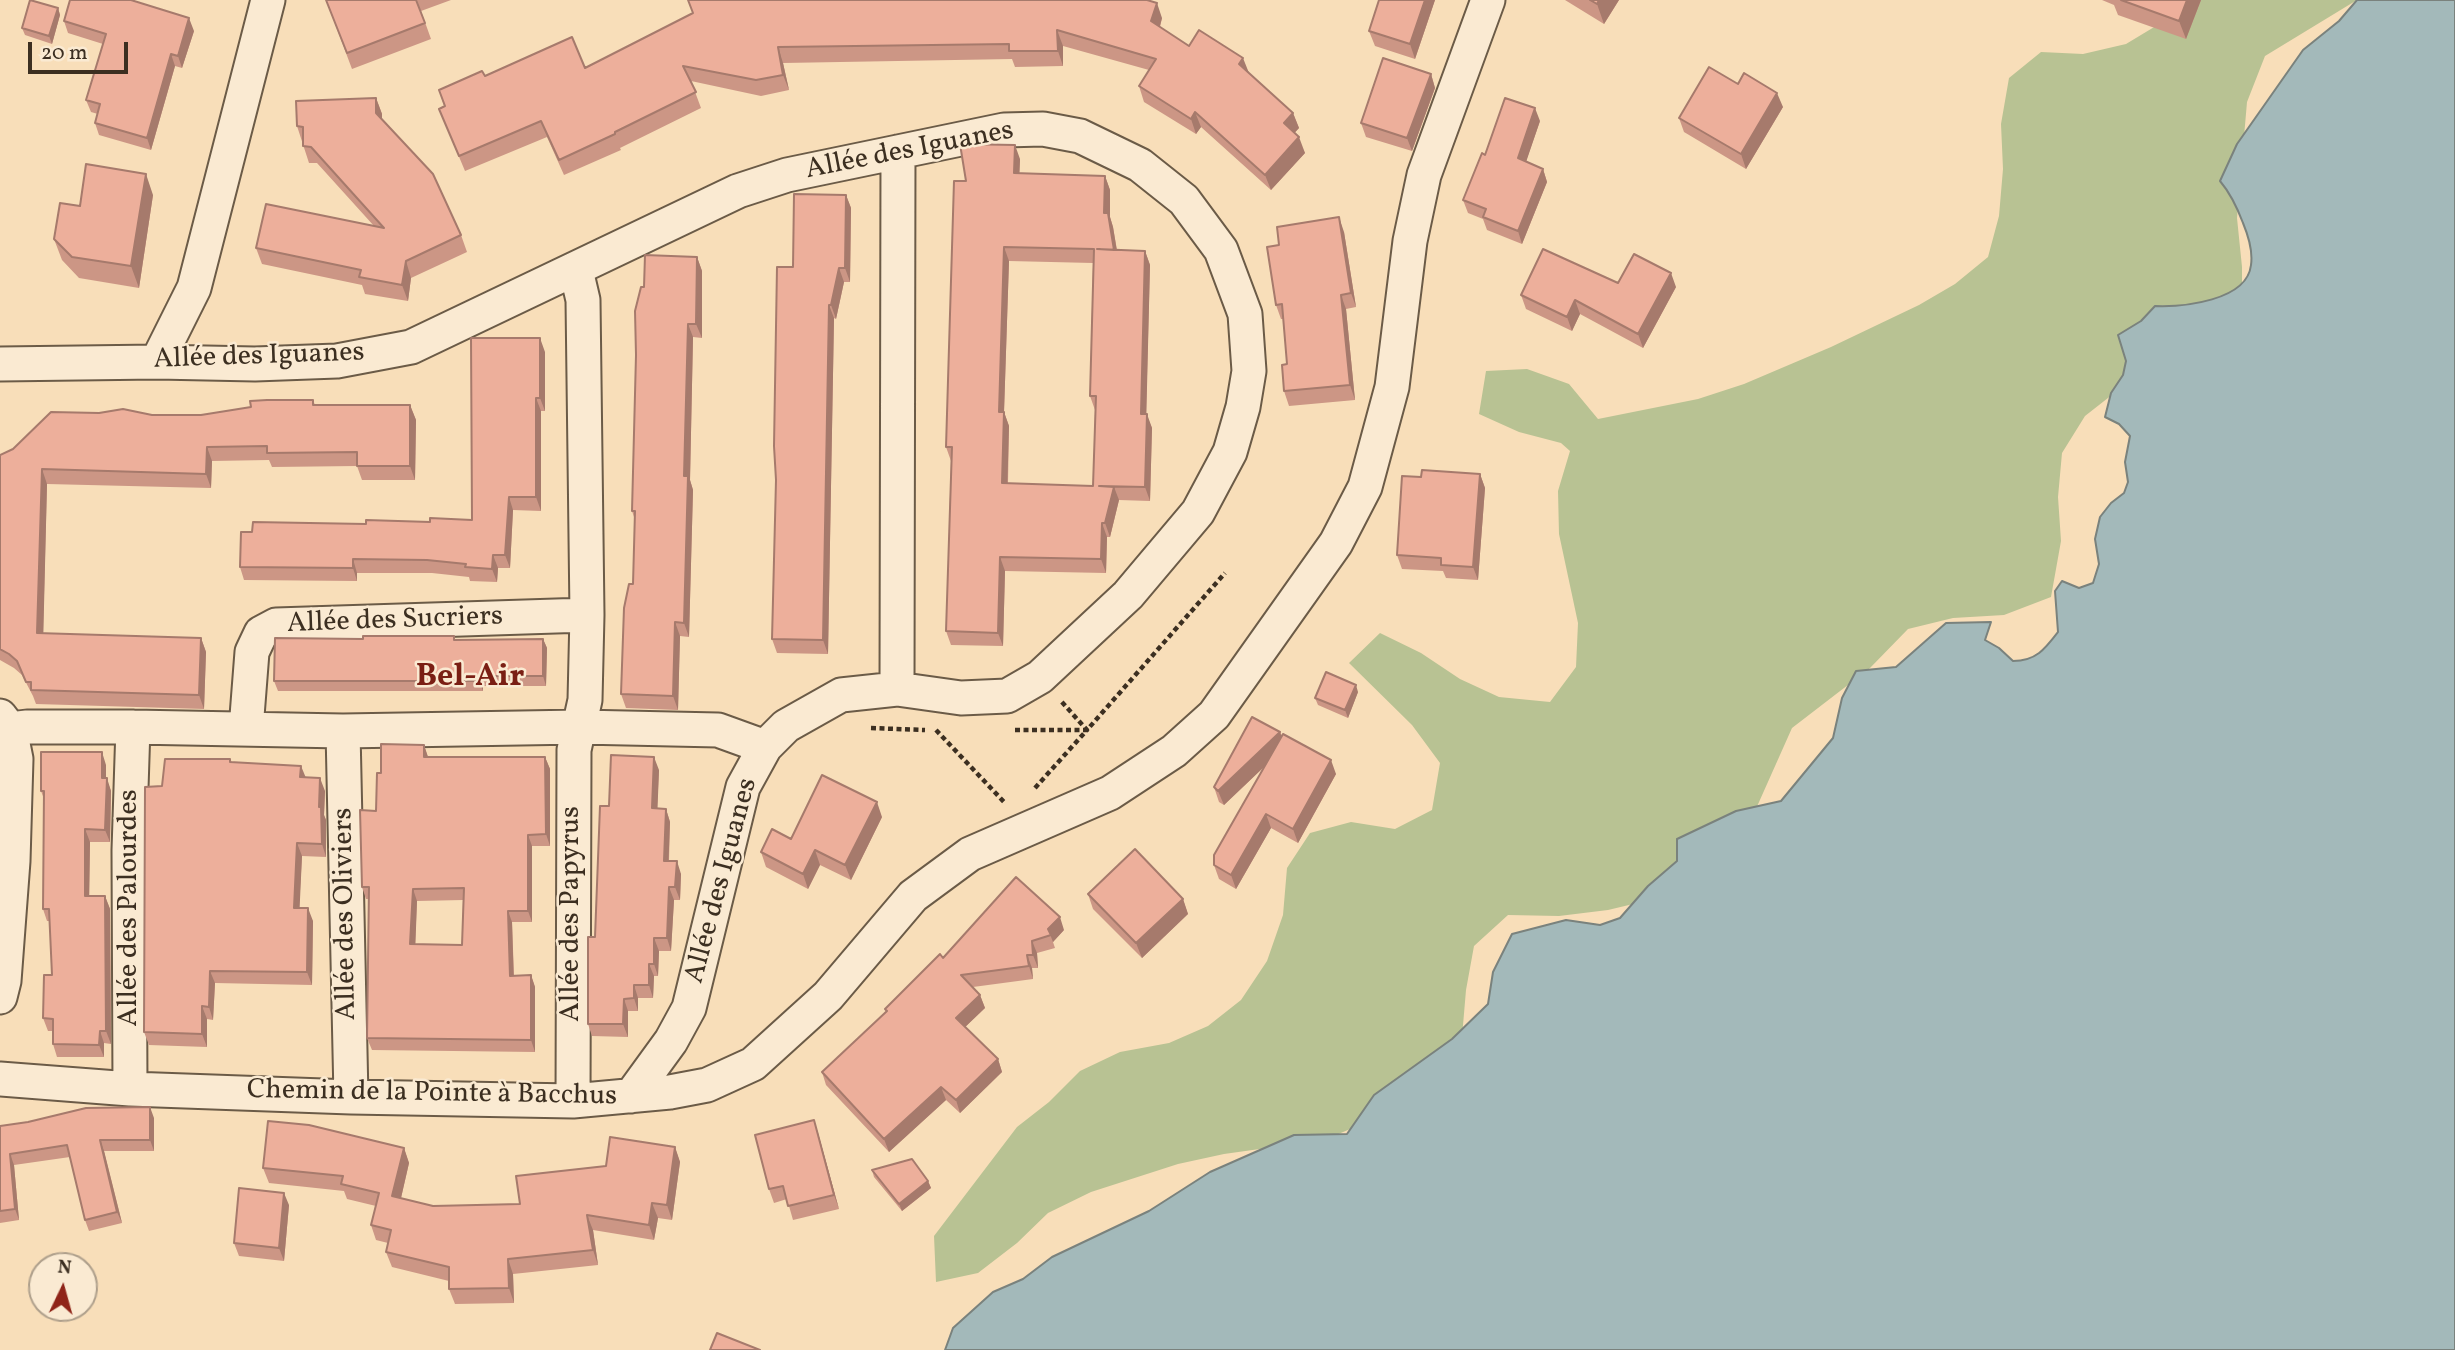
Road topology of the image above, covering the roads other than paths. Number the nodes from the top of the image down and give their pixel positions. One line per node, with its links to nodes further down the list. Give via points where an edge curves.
1 (268, 0): 5 (street, via 194,288)
2 (1488, 0): 18 (street, Chemin de la Pointe à Bacchus, via 1424,175 1410,241 1392,387 1365,487 1336,543 1214,715 1174,751 1110,793 970,854 913,896 828,996 753,1064 707,1085)
3 (898, 152): 4 (street, Allée des Iguanes, via 787,175 738,191); 8 (street); 8 (street, Allée des Iguanes, via 1004,130 1043,129 1080,136 1140,165 1184,200 1221,250 1245,314 1249,371 1230,452 1198,512 1128,596 1040,677 1007,696 961,698)
4 (576, 270): 5 (street, Allée des Iguanes, via 411,347 337,361); 7 (street, Allée des Papyrus, via 583,300)
5 (157, 362): 6 (street, Allée des Iguanes)
6 (0, 364)
7 (587, 615): 11 (street, Allée des Papyrus); 12 (street, Allée des Sucriers, via 276,625 261,633 252,652)
8 (897, 690): 14 (street, Allée des Iguanes, via 841,695 786,726)
9 (5, 723): 10 (street); 15 (street, via 16,759)
10 (133, 727): 12 (street); 17 (street, Allée des Palourdes)
11 (580, 727): 13 (street); 14 (street, via 718,730); 20 (street, Allée des Papyrus, via 574,750)
12 (246, 729): 13 (street)
13 (343, 732): 19 (street, Allée des Oliviers)
14 (765, 747): 18 (street, Allée des Iguanes, via 743,787 689,1008)
15 (0, 997)
16 (0, 1079): 17 (street, Chemin de la Pointe à Bacchus)
17 (130, 1089): 19 (street, Chemin de la Pointe à Bacchus)
18 (631, 1096): 20 (street, Chemin de la Pointe à Bacchus)
19 (351, 1097): 20 (street, Chemin de la Pointe à Bacchus)
20 (573, 1101)

